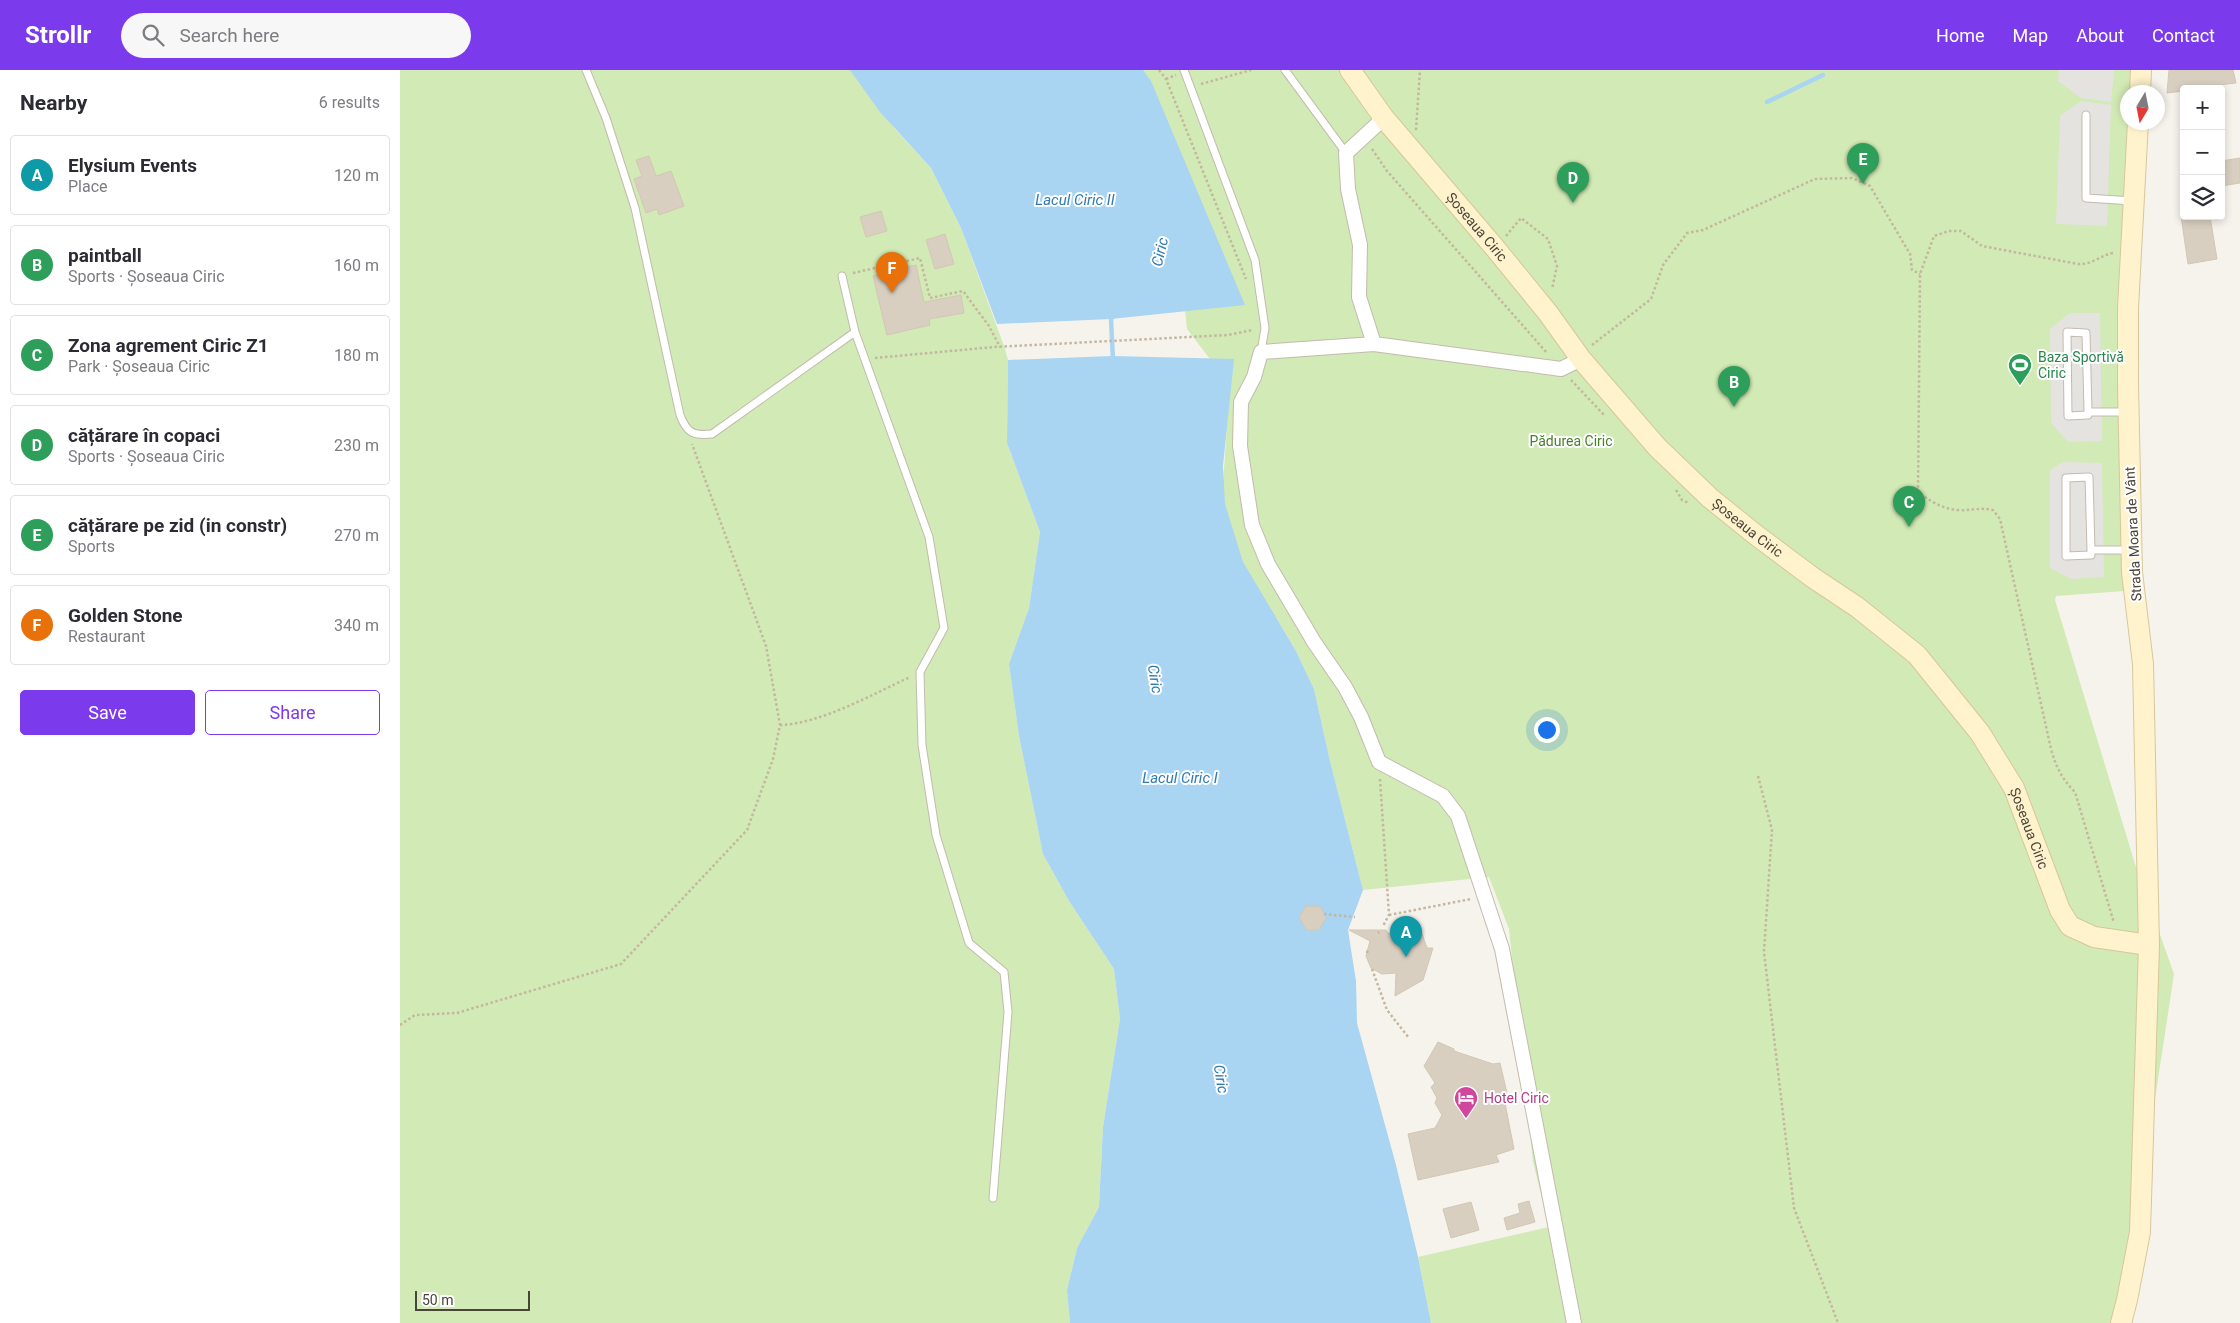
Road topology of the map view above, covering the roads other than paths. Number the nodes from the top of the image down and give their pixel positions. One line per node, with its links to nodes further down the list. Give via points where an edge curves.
1 (586, 70): 13 (lane, via 606,118 635,208 685,427 692,433 712,434)
2 (1184, 70): 15 (lane, via 1255,260 1265,328)
3 (1285, 70): 10 (lane)
4 (1350, 70): 8 (main road, Șoseaua Ciric)
5 (2138, 70): 6 (main road)
6 (2139, 85)
7 (2086, 115): 11 (lane, via 2086,198)
8 (1384, 118): 10 (street); 16 (main road, Șoseaua Ciric, via 1495,248)
9 (2138, 130): 11 (main road, Strada Moara de Vânt)
10 (1346, 153): 14 (street, via 1348,189 1360,245 1359,297)
11 (2134, 201): 18 (main road, Strada Moara de Vânt, via 2128,308)
12 (842, 276): 13 (lane)
13 (855, 332): 22 (lane, via 929,537 944,628 920,672 922,745 936,835 968,943 1004,972 1008,1012)
14 (1374, 344): 15 (street); 16 (street, via 1561,369)
15 (1261, 352): 23 (street, via 1254,377 1241,402 1240,446 1252,525 1268,564 1353,702 1379,762 1443,796 1458,816 1502,949)
16 (1581, 359): 21 (main road, Șoseaua Ciric, via 1657,447 1710,498 1917,655 1980,733 2004,770 2014,788 2060,910 2070,926 2094,937)
17 (2088, 412): 17 (lane, via 2086,333 2067,332 2068,416 2088,415); 18 (lane)
18 (2128, 412): 20 (main road, Strada Moara de Vânt)
19 (2091, 550): 19 (lane, via 2088,476 2066,478 2066,556 2091,555); 20 (lane)
20 (2131, 550): 21 (main road, Strada Moara de Vânt, via 2143,664)
21 (2149, 945): 24 (main road, Strada Moara de Vânt, via 2140,1232)
22 (993, 1198)
23 (1574, 1323)
24 (2120, 1323)

